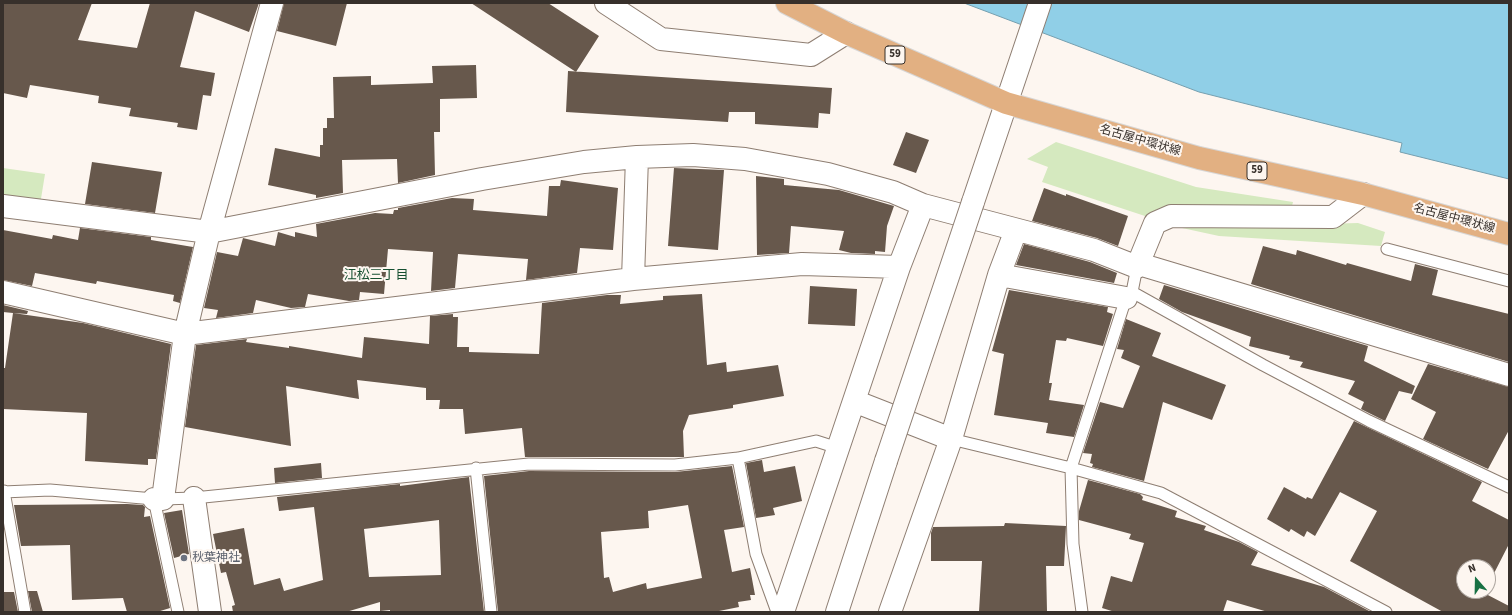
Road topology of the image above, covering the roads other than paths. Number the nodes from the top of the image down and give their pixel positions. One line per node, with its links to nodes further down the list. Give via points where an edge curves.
1 (272, 3): 12 (street)
2 (606, 3): 5 (street, via 662,39 811,55)
3 (787, 3): 5 (main road, 名古屋中環状線 / 59)
4 (1040, 3): 6 (street)
5 (846, 33): 6 (main road, 名古屋中環状線 / 59)
6 (1006, 103): 8 (main road, 名古屋中環状線 / 59, via 1199,158); 40 (street, bridge)
7 (637, 157): 9 (street, via 694,155 746,159 828,174 893,192); 12 (street, via 584,162 482,179); 18 (street)
8 (1363, 194): 13 (main road, 名古屋中環状線 / 59); 15 (street, via 1333,217 1171,216 1155,223)
9 (923, 204): 11 (street); 16 (street)
10 (3, 206): 12 (street)
11 (1016, 230): 15 (street, via 1094,250); 17 (street)
12 (209, 232): 22 (street)
13 (1509, 234)
14 (1387, 249): 19 (lane)
15 (1138, 265): 21 (lane); 23 (street)
16 (899, 267): 18 (street, via 802,264); 24 (street)
17 (999, 275): 21 (street); 25 (street)
18 (632, 279): 22 (street)
19 (1509, 281)
20 (3, 292): 22 (street)
21 (1129, 295): 29 (lane); 30 (lane, via 1369,421)
22 (185, 334): 33 (street)
23 (1509, 375)
24 (854, 401): 25 (street); 26 (street)
25 (951, 439): 29 (lane); 41 (street)
26 (838, 448): 27 (lane, via 816,441); 39 (street)
27 (738, 458): 28 (lane, via 675,466 529,464); 38 (lane, via 756,554)
28 (476, 468): 32 (lane); 37 (lane)
29 (1071, 468): 42 (lane, via 1073,544); 43 (lane, via 1161,493)
30 (1509, 487)
31 (3, 492): 33 (lane, via 50,490); 34 (lane)
32 (194, 498): 33 (lane); 36 (street)
33 (159, 499): 35 (lane)
34 (25, 612)
35 (178, 612)
36 (210, 612)
37 (491, 612)
38 (777, 612)
39 (783, 612)
40 (837, 612)
41 (890, 612)
42 (1082, 612)
43 (1386, 612)

